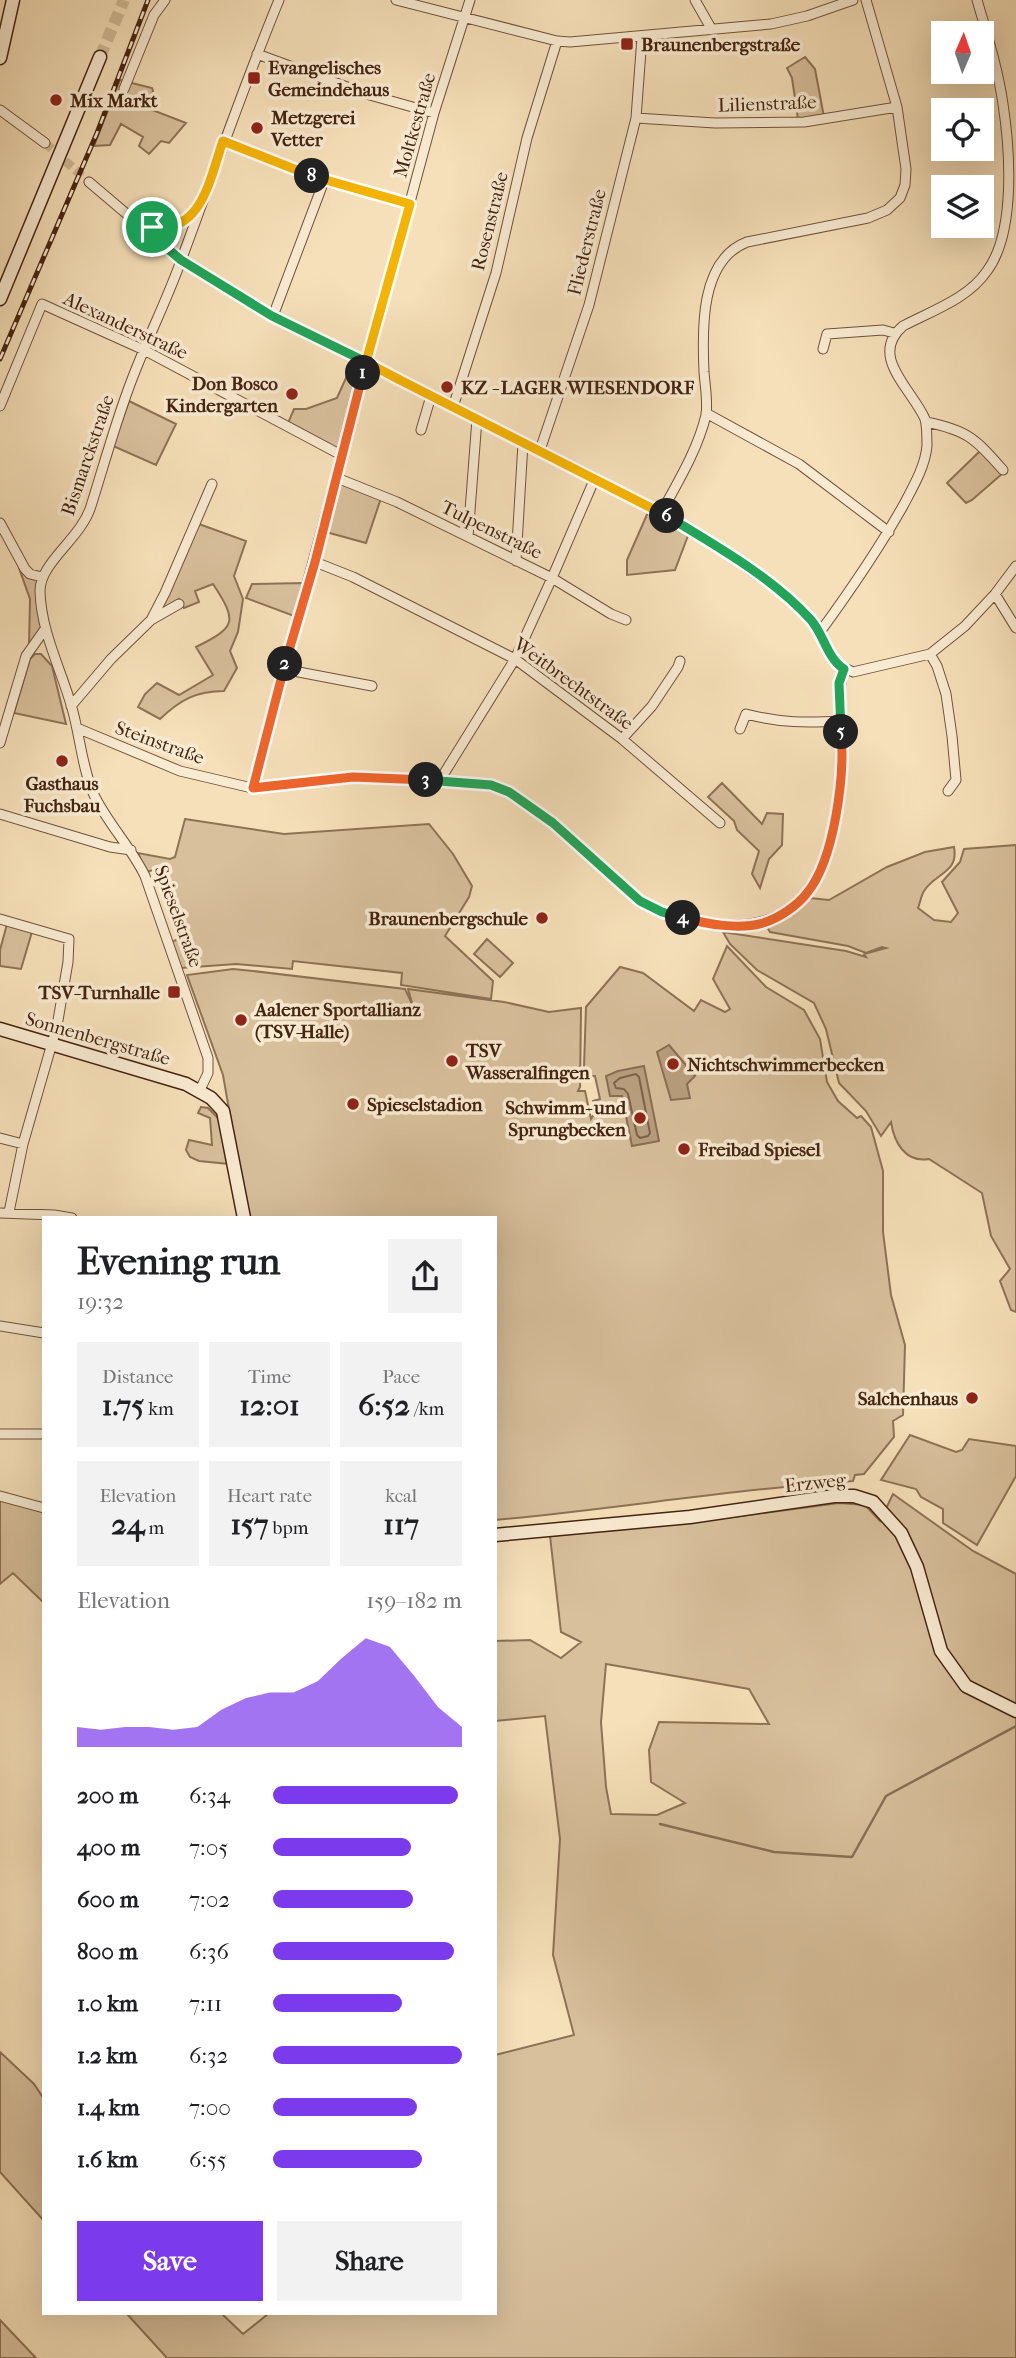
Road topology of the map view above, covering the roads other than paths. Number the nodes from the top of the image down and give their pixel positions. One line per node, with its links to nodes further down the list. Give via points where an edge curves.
1 (13, 0): 16 (street)
2 (165, 0): 17 (street, via 154,15)
3 (279, 0): 14 (street, Bismarckstraße)
4 (396, 0): 10 (street)
5 (470, 0): 10 (street, Moltkestraße)
6 (695, 0): 11 (street)
7 (853, 0): 11 (street, via 795,19)
8 (866, 0): 18 (street)
9 (977, 0): 32 (street, via 1003,103 1008,152 999,251 969,290)
10 (464, 16): 13 (street); 20 (street, Moltkestraße)
11 (712, 30): 12 (street)
12 (642, 37): 13 (street); 21 (street, Fliederstraße)
13 (557, 41): 38 (street, Rosenstraße, via 527,138 496,273)
14 (257, 54): 20 (street); 22 (street, Bismarckstraße)
15 (100, 57): 30 (street)
16 (0, 58)
17 (124, 89)
18 (897, 107): 21 (street, Lilienstraße, via 792,122); 39 (street, via 905,185 900,198 887,210 868,218 747,242 723,257 705,313)
19 (0, 110): 23 (street)
20 (434, 113): 26 (street, Moltkestraße)
21 (636, 118): 44 (street, Fliederstraße, via 589,304)
22 (223, 141): 24 (street); 27 (street, Bismarckstraße)
23 (45, 143)
24 (324, 181): 26 (street); 31 (street)
25 (89, 182): 28 (street)
26 (410, 204): 35 (street, Moltkestraße)
27 (198, 209): 28 (street, via 167,229); 29 (street, Bismarckstraße)
28 (135, 221): 29 (street)
29 (181, 260): 31 (street); 34 (street, Bismarckstraße)
30 (0, 299)
31 (272, 316): 35 (street)
32 (894, 334): 33 (street, via 883,330 827,334); 41 (street, via 888,349 892,364)
33 (823, 349)
34 (144, 351): 37 (street, Alexanderstraße, via 42,304); 45 (street, Alexanderstraße); 57 (street, Bismarckstraße, via 84,524)
35 (366, 362): 36 (street); 45 (street, Moltkestraße)
36 (431, 396): 38 (street); 42 (street)
37 (0, 406)
38 (453, 407): 40 (street)
39 (706, 413): 50 (street, via 687,465); 52 (street, via 799,464)
40 (477, 419): 43 (street); 53 (street)
41 (926, 422): 46 (street, via 965,433); 52 (street, via 927,448 919,476)
42 (421, 430)
43 (523, 443): 44 (street); 54 (street)
44 (540, 450): 48 (street)
45 (343, 456): 47 (street, Moltkestraße)
46 (1003, 470)
47 (337, 478): 53 (street, Tulpenstraße); 55 (street, Moltkestraße)
48 (595, 478): 50 (street); 58 (street)
49 (212, 484): 61 (street)
50 (661, 513): 65 (street, via 772,585)
51 (0, 523): 57 (street, via 26,569)
52 (888, 532): 65 (street)
53 (468, 537): 54 (street, Tulpenstraße)
54 (516, 561): 58 (street, Tulpenstraße)
55 (315, 562): 67 (street, Weitbrechtstraße); 69 (street, Moltkestraße)
56 (1016, 566): 59 (street)
57 (42, 577): 64 (street)
58 (552, 578): 62 (street, Tulpenstraße); 67 (street)
59 (995, 594): 63 (street); 66 (street)
60 (179, 604): 61 (street)
61 (151, 620): 72 (street)
62 (626, 620)
63 (1016, 628)
64 (46, 629): 72 (street, Spieselstraße); 73 (street, via 26,656)
65 (820, 632): 70 (street)
66 (930, 654): 70 (street, via 853,671); 81 (street, via 946,694 956,780)
67 (514, 659): 77 (street, Weitbrechtstraße); 79 (street)
68 (680, 661): 77 (street, via 652,706)
69 (283, 669): 71 (street); 80 (street, Moltkestraße)
70 (844, 669): 74 (street, via 839,683)
71 (372, 686)
72 (71, 706): 75 (street, Spieselstraße)
73 (4, 715): 78 (street)
74 (841, 721): 76 (street, via 778,722 746,715); 79 (street, Steinstraße, via 834,827 820,870 806,894 777,917 754,925 717,925 662,912 640,901 553,823 509,792 491,785)
75 (77, 728): 80 (street, Steinstraße, via 180,771); 84 (street, Spieselstraße, via 94,793)
76 (740, 729)
77 (622, 739): 83 (street, Weitbrechtstraße)
78 (0, 743)
79 (440, 780): 80 (street, Steinstraße, via 353,777)
80 (253, 788)
81 (948, 791)
82 (0, 814): 84 (street)
83 (720, 822)
84 (131, 850): 88 (street, Spieselstraße, via 145,876 208,1058 208,1073)
85 (0, 919): 87 (street, via 69,939)
86 (0, 1029): 87 (street, Sonnenbergstraße)
87 (53, 1045): 88 (street, Sonnenbergstraße); 90 (street)
88 (200, 1090): 93 (street, via 223,1111)
89 (0, 1138): 90 (street)
90 (23, 1144): 91 (street)
91 (4, 1212): 92 (street)
92 (49, 1216)
93 (244, 1216)
94 (0, 1326): 95 (street)
95 (42, 1333)
96 (0, 1434): 97 (street)
97 (42, 1434)
98 (0, 1496): 99 (street)
99 (42, 1507)
100 (497, 1535): 101 (street, Erzweg, via 690,1517 834,1496 873,1502 901,1533 917,1567 941,1651 965,1686)
101 (1016, 1711)

